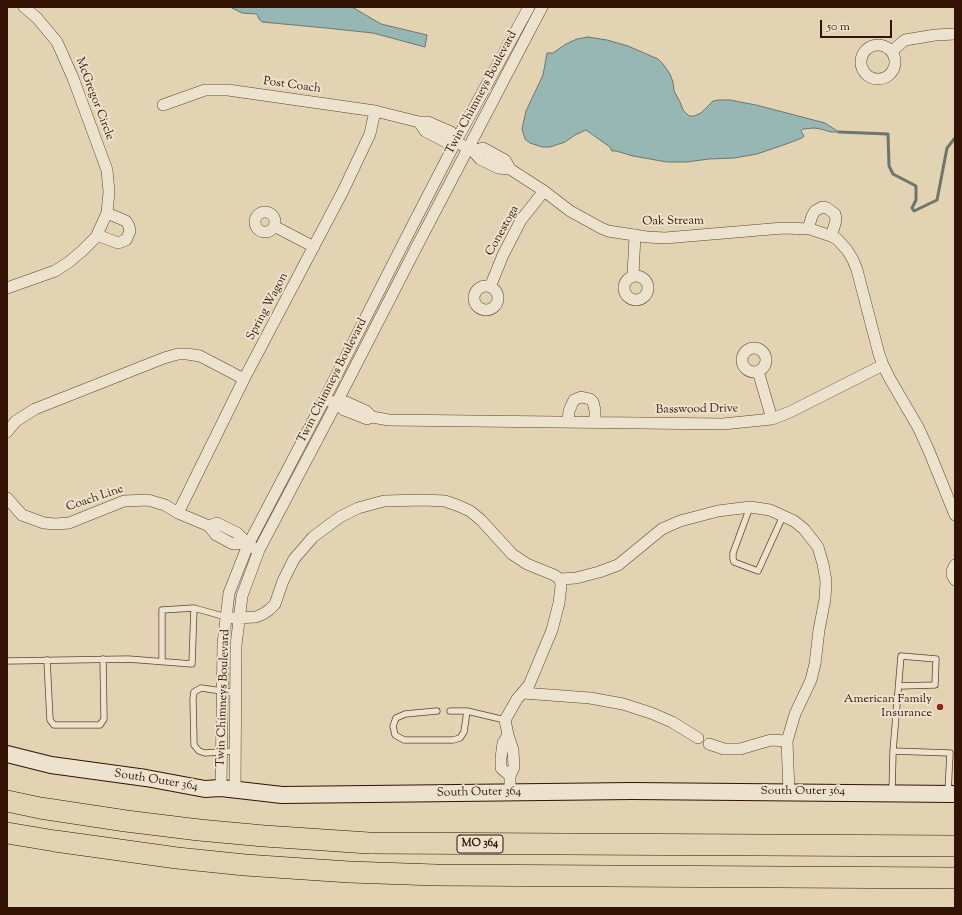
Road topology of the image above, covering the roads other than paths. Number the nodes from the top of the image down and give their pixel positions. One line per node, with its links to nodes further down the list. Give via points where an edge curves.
1 (24, 7): 11 (street, McGregor Circle, via 57,42 74,78 107,170)
2 (529, 7): 8 (street, Twin Chimneys Boulevard)
3 (542, 7): 9 (street, Twin Chimneys Boulevard)
4 (955, 34): 5 (street, via 905,40)
5 (892, 51)
6 (163, 105): 7 (street, Post Coach, via 205,90 228,90)
7 (375, 111): 8 (street, Post Coach, via 419,122 425,131 448,143); 17 (street, Spring Wagon, via 370,134)
8 (455, 140): 9 (street, Oak Stream); 24 (street, Twin Chimneys Boulevard)
9 (471, 149): 10 (street, Oak Stream, via 483,148 505,160 510,169); 25 (street, Twin Chimneys Boulevard, via 416,248)
10 (544, 191): 15 (street, Oak Stream, via 570,211 601,228); 19 (street, Conestoga, via 521,220 502,255)
11 (107, 213): 14 (street, McGregor Circle); 14 (street, via 126,222 130,232 126,240 118,243)
12 (274, 226): 17 (street)
13 (808, 229): 15 (street, Oak Stream, via 783,228 665,238); 16 (street, Oak Stream); 16 (street, via 815,211 822,207 827,208 835,214 836,219)
14 (97, 235): 20 (street, McGregor Circle, via 82,251 55,271)
15 (635, 235): 18 (street)
16 (831, 236): 21 (street, Oak Stream, via 837,239 853,260)
17 (314, 247): 23 (street, Spring Wagon)
18 (633, 276)
19 (490, 287)
20 (7, 288)
21 (883, 365): 26 (street, Basswood Drive); 33 (street, Oak Stream, via 918,427)
22 (758, 371): 26 (street)
23 (244, 378): 29 (street, via 200,356 178,354 35,409 16,421); 32 (street, Spring Wagon)
24 (324, 398): 25 (street, Basswood Drive); 35 (street, Twin Chimneys Boulevard)
25 (338, 404): 27 (street, Basswood Drive, via 344,410 367,419 372,417 389,420); 36 (street, Twin Chimneys Boulevard)
26 (772, 419): 28 (street, Basswood Drive, via 723,424)
27 (568, 422): 28 (street, Basswood Drive); 28 (street, via 574,400 581,397 593,402)
28 (595, 422)
29 (7, 432)
30 (7, 498): 32 (street, Coach Line, via 22,515 55,524 69,523 124,501 148,500)
31 (750, 507): 34 (street, via 770,510); 34 (lane, via 733,559 734,562 758,571); 38 (street, via 718,511 680,521 662,529 618,565 576,578)
32 (178, 512): 35 (street, Coach Line, via 209,526 217,523 237,533)
33 (955, 515)
34 (783, 516): 56 (street, via 804,529 818,547 826,581 814,669)
35 (246, 544): 36 (street); 41 (street, Twin Chimneys Boulevard, via 229,593)
36 (259, 550): 42 (street, Twin Chimneys Boulevard, via 242,596)
37 (955, 565): 39 (street, via 952,570)
38 (560, 579): 42 (street, via 512,554 481,520 459,506 445,501 384,501 358,508 340,517 313,537 294,559 275,604 256,617); 50 (street, via 559,603 552,630 529,685)
39 (955, 580)
40 (194, 608): 41 (lane); 46 (lane, via 162,610); 46 (lane, via 192,664)
41 (226, 617): 42 (street); 48 (street, Twin Chimneys Boulevard)
42 (240, 618): 49 (street, Twin Chimneys Boulevard, via 236,645)
43 (103, 659): 44 (lane); 44 (lane, via 104,719 100,725 54,725 50,720); 46 (lane)
44 (48, 660): 45 (lane)
45 (7, 661)
46 (162, 661)
47 (899, 686): 47 (lane, via 901,656 936,659 935,685); 59 (lane)
48 (222, 691): 49 (lane); 60 (street, Twin Chimneys Boulevard); 60 (lane, via 201,688 194,692 193,699 194,745 205,753)
49 (235, 692): 58 (street, Twin Chimneys Boulevard)
50 (523, 693): 54 (street); 55 (street, via 590,698 623,704 672,722)
51 (437, 711): 53 (lane, via 405,714 396,718 393,726 395,735 404,740 460,738 464,732)
52 (450, 711): 53 (lane)
53 (467, 712): 54 (lane)
54 (505, 720): 64 (street, via 508,735 503,744 501,768 510,776)
55 (698, 738)
56 (787, 741): 57 (street, via 771,740 740,749 724,749); 63 (street)
57 (709, 744)
58 (235, 751): 60 (lane); 62 (street, Twin Chimneys Boulevard)
59 (893, 751): 65 (lane); 66 (lane, via 950,753)
60 (221, 753): 62 (street, Twin Chimneys Boulevard)
61 (7, 754): 62 (street, South Outer 364, via 51,765 205,789)
62 (228, 789): 64 (street, South Outer 364, via 282,795)
63 (789, 792): 64 (street, South Outer 364); 65 (street, South Outer 364)
64 (510, 793)
65 (892, 793): 66 (street, South Outer 364)
66 (952, 794)
67 (7, 801): 69 (highway, MO 364, via 126,821 199,830 368,843)
68 (7, 833): 70 (highway, via 245,866 349,872 444,875)
69 (955, 846)
70 (955, 878)

